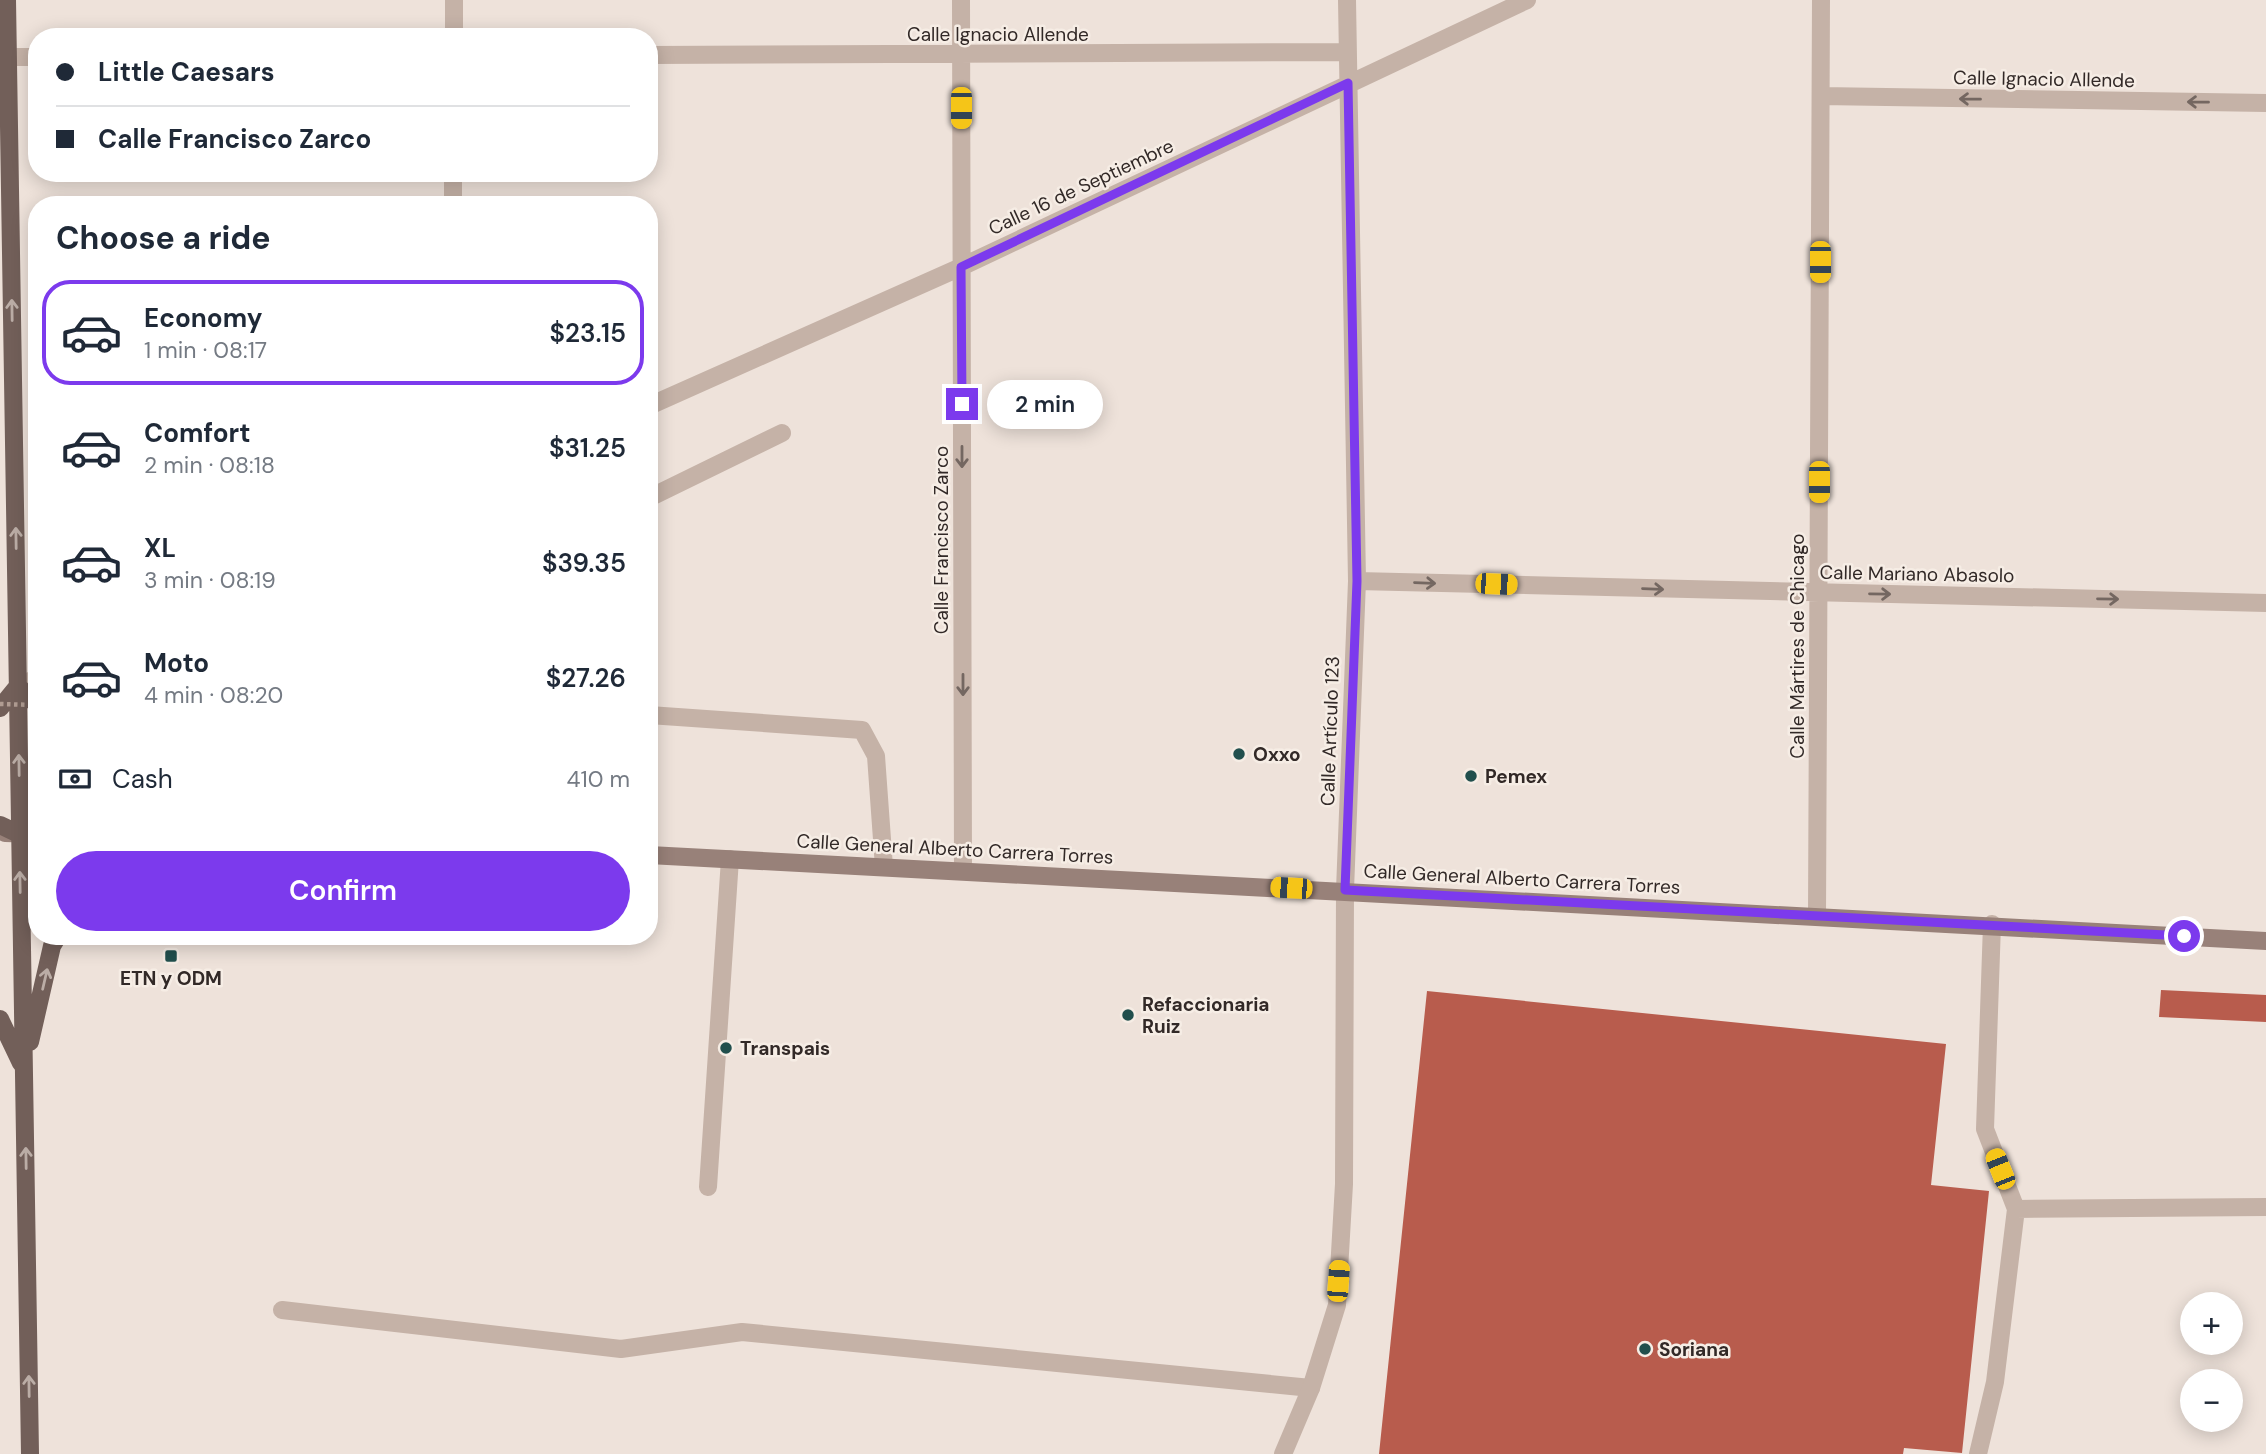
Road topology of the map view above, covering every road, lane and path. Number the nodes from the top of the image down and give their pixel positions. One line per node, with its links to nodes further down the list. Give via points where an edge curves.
1 (7, 0): 11 (main road)
2 (454, 0): 7 (street)
3 (961, 0): 10 (street, Calle Francisco Zarco)
4 (1347, 0): 8 (street, Calle Artículo 123)
5 (1527, 0): 13 (street, Calle 16 de Septiembre)
6 (1821, 0): 14 (street, Calle Mártires de Chicago)
7 (453, 28)
8 (1347, 52): 10 (street, Calle Ignacio Allende); 13 (street, Calle Artículo 123)
9 (658, 55): 10 (street, Calle Ignacio Allende)
10 (961, 55): 16 (street, Calle Francisco Zarco)
11 (8, 57): 12 (street); 24 (main road, one-way to 11)
12 (28, 57)
13 (1348, 83): 16 (street, Calle 16 de Septiembre); 20 (street, Calle Artículo 123)
14 (1821, 96): 15 (street, Calle Ignacio Allende, one-way to 14); 21 (street, Calle Mártires de Chicago)
15 (2266, 103)
16 (961, 267): 17 (street, Calle 16 de Septiembre); 35 (street, Calle Francisco Zarco, one-way to 35)
17 (658, 402)
18 (782, 433): 19 (street)
19 (658, 494)
20 (1357, 581): 21 (street, Calle Mariano Abasolo, one-way to 21); 36 (street, Calle Artículo 123)
21 (1819, 593): 22 (street, Calle Mariano Abasolo, one-way to 22); 37 (street, Calle Mártires de Chicago)
22 (2266, 603)
23 (28, 682): 24 (street)
24 (18, 687): 25 (main road); 27 (main road); 31 (main road, one-way to 24)
25 (28, 696)
26 (28, 705): 27 (path, bridge)
27 (0, 706)
28 (658, 716): 34 (street, via 862,730 876,756)
29 (0, 825): 31 (main road)
30 (0, 832): 31 (main road)
31 (28, 834): 42 (main road, one-way to 31)
32 (658, 855): 33 (main road, Calle General Alberto Carrera Torres)
33 (730, 859): 34 (main road, Calle General Alberto Carrera Torres); 43 (street)
34 (884, 867): 35 (main road, Calle General Alberto Carrera Torres)
35 (963, 871): 36 (main road, Calle General Alberto Carrera Torres)
36 (1345, 890): 37 (main road, Calle General Alberto Carrera Torres); 47 (street, Calle Artículo 123, via 1344,1184 1337,1305)
37 (1817, 915): 38 (main road, Calle General Alberto Carrera Torres)
38 (1992, 924): 39 (main road, Calle General Alberto Carrera Torres); 45 (street, via 1985,1129)
39 (2266, 941)
40 (53, 945): 42 (main road, one-way to 40)
41 (0, 1019): 42 (main road)
42 (24, 1070): 48 (main road, one-way to 42)
43 (708, 1187)
44 (2266, 1207): 45 (street)
45 (2016, 1209): 50 (street, via 1995,1382)
46 (282, 1310): 47 (street, via 621,1349 742,1332)
47 (1311, 1388): 49 (street, Calle Artículo 123)
48 (30, 1454)
49 (1283, 1454)
50 (1978, 1454)

